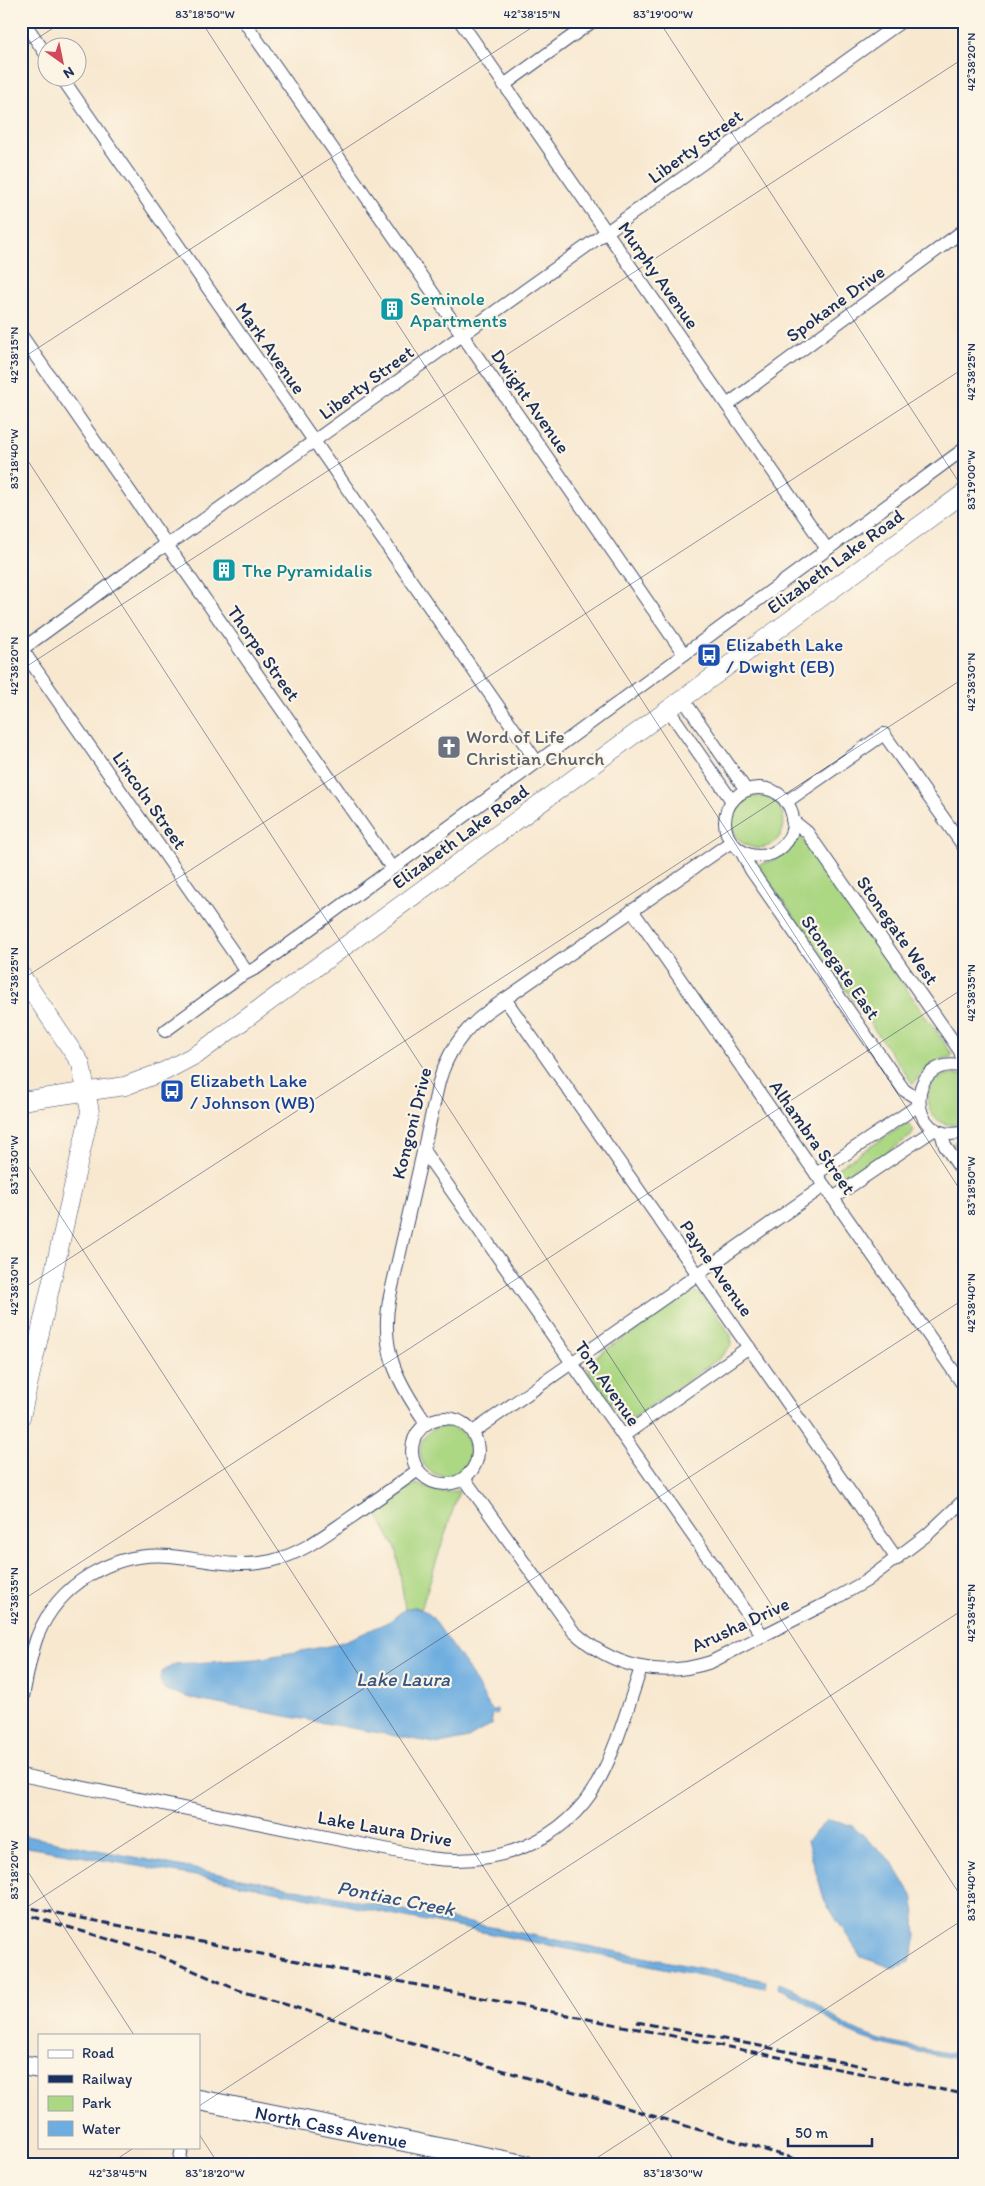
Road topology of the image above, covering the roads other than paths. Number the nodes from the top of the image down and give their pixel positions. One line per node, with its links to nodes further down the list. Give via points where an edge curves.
1 (23, 21): 6 (street)
2 (244, 21): 12 (street, Dwight Avenue)
3 (460, 21): 7 (street, Murphy Avenue)
4 (592, 21): 7 (street)
5 (902, 21): 10 (street, Liberty Street)
6 (38, 43)
7 (504, 85): 10 (street, Murphy Avenue)
8 (69, 88): 14 (street, Mark Avenue)
9 (964, 230): 13 (street, Spokane Drive)
10 (606, 232): 12 (street, Liberty Street); 13 (street, Murphy Avenue)
11 (21, 335): 17 (street, Thorpe Street)
12 (462, 336): 14 (street, Liberty Street); 20 (street, Dwight Avenue)
13 (727, 405): 18 (street, Murphy Avenue)
14 (314, 442): 17 (street, Liberty Street); 23 (street, Mark Avenue)
15 (964, 449): 18 (street, Elizabeth Lake Road)
16 (964, 493): 21 (main road, Elizabeth Lake Road)
17 (167, 545): 19 (street, Liberty Street); 31 (street, Thorpe Street)
18 (827, 549): 20 (street, Elizabeth Lake Road)
19 (22, 649): 33 (street, Lincoln Street)
20 (684, 654): 23 (street, Elizabeth Lake Road)
21 (683, 699): 22 (main road, Elizabeth Lake Road); 24 (street)
22 (668, 709): 25 (street); 38 (main road, Elizabeth Lake Road, via 204,1050 150,1077)
23 (537, 762): 31 (street, Elizabeth Lake Road)
24 (746, 790): 25 (street); 26 (street, via 768,790)
25 (732, 800): 28 (street, via 724,823)
26 (786, 802): 27 (street); 29 (street, via 884,734)
27 (792, 820): 30 (street, via 790,836 776,851 761,856); 37 (street, Stonegate West, via 807,832 960,1051)
28 (731, 842): 30 (street); 32 (street, Kongoni Drive)
29 (964, 847)
30 (741, 851): 40 (street, Stonegate East, via 904,1090)
31 (392, 868): 33 (street, Elizabeth Lake Road)
32 (632, 910): 35 (street, Kongoni Drive); 44 (street, Alhambra Street)
33 (248, 972): 36 (street, Elizabeth Lake Road)
34 (21, 975): 38 (main road, via 81,1064)
35 (505, 999): 43 (street, Kongoni Drive, via 468,1029 448,1057); 48 (street, Payne Avenue)
36 (165, 1031)
37 (964, 1067): 40 (street, via 948,1066 933,1072 922,1083)
38 (88, 1093): 39 (main road, Elizabeth Lake Road); 51 (main road, via 90,1112)
39 (21, 1101)
40 (918, 1102): 41 (street, Stonegate East, via 924,1119); 44 (street)
41 (938, 1131): 42 (street); 45 (street); 47 (street)
42 (964, 1132)
43 (423, 1150): 50 (street, Tom Avenue); 54 (street, Kongoni Drive, via 388,1304 386,1330 389,1352 399,1380)
44 (816, 1174): 46 (street, Alhambra Street)
45 (964, 1174)
46 (824, 1186): 47 (street, Alhambra Street); 48 (street)
47 (833, 1198): 52 (street, Alhambra Street)
48 (698, 1274): 49 (street, Payne Avenue); 50 (street)
49 (749, 1347): 56 (street); 60 (street, Payne Avenue)
50 (571, 1363): 55 (street); 56 (street, Tom Avenue)
51 (26, 1378): 53 (main road)
52 (964, 1386)
53 (21, 1416)
54 (426, 1424): 55 (street, via 436,1419 451,1418); 57 (street, via 416,1435 413,1445 412,1456)
55 (473, 1432): 58 (street, via 478,1456 475,1466)
56 (622, 1436): 61 (street, Tom Avenue)
57 (418, 1470): 58 (street, via 440,1484 455,1483); 63 (street, via 309,1546 279,1559 237,1564 151,1555 116,1562 88,1575 60,1600 42,1626 33,1648)
58 (464, 1478): 62 (street, Arusha Drive, via 570,1628 603,1654)
59 (964, 1500): 60 (street, Arusha Drive)
60 (897, 1559): 61 (street, Arusha Drive, via 847,1592)
61 (763, 1636): 62 (street, Arusha Drive, via 702,1665 676,1670)
62 (641, 1668): 64 (street, Lake Laura Drive, via 603,1770 586,1799 546,1836 512,1852 488,1858 460,1861 429,1858)
63 (21, 1707)
64 (21, 1775)
65 (21, 2065): 66 (main road)
66 (38, 2068)
67 (200, 2100): 70 (main road, North Cass Avenue)
68 (182, 2148): 69 (street)
69 (179, 2165)
70 (524, 2165)

